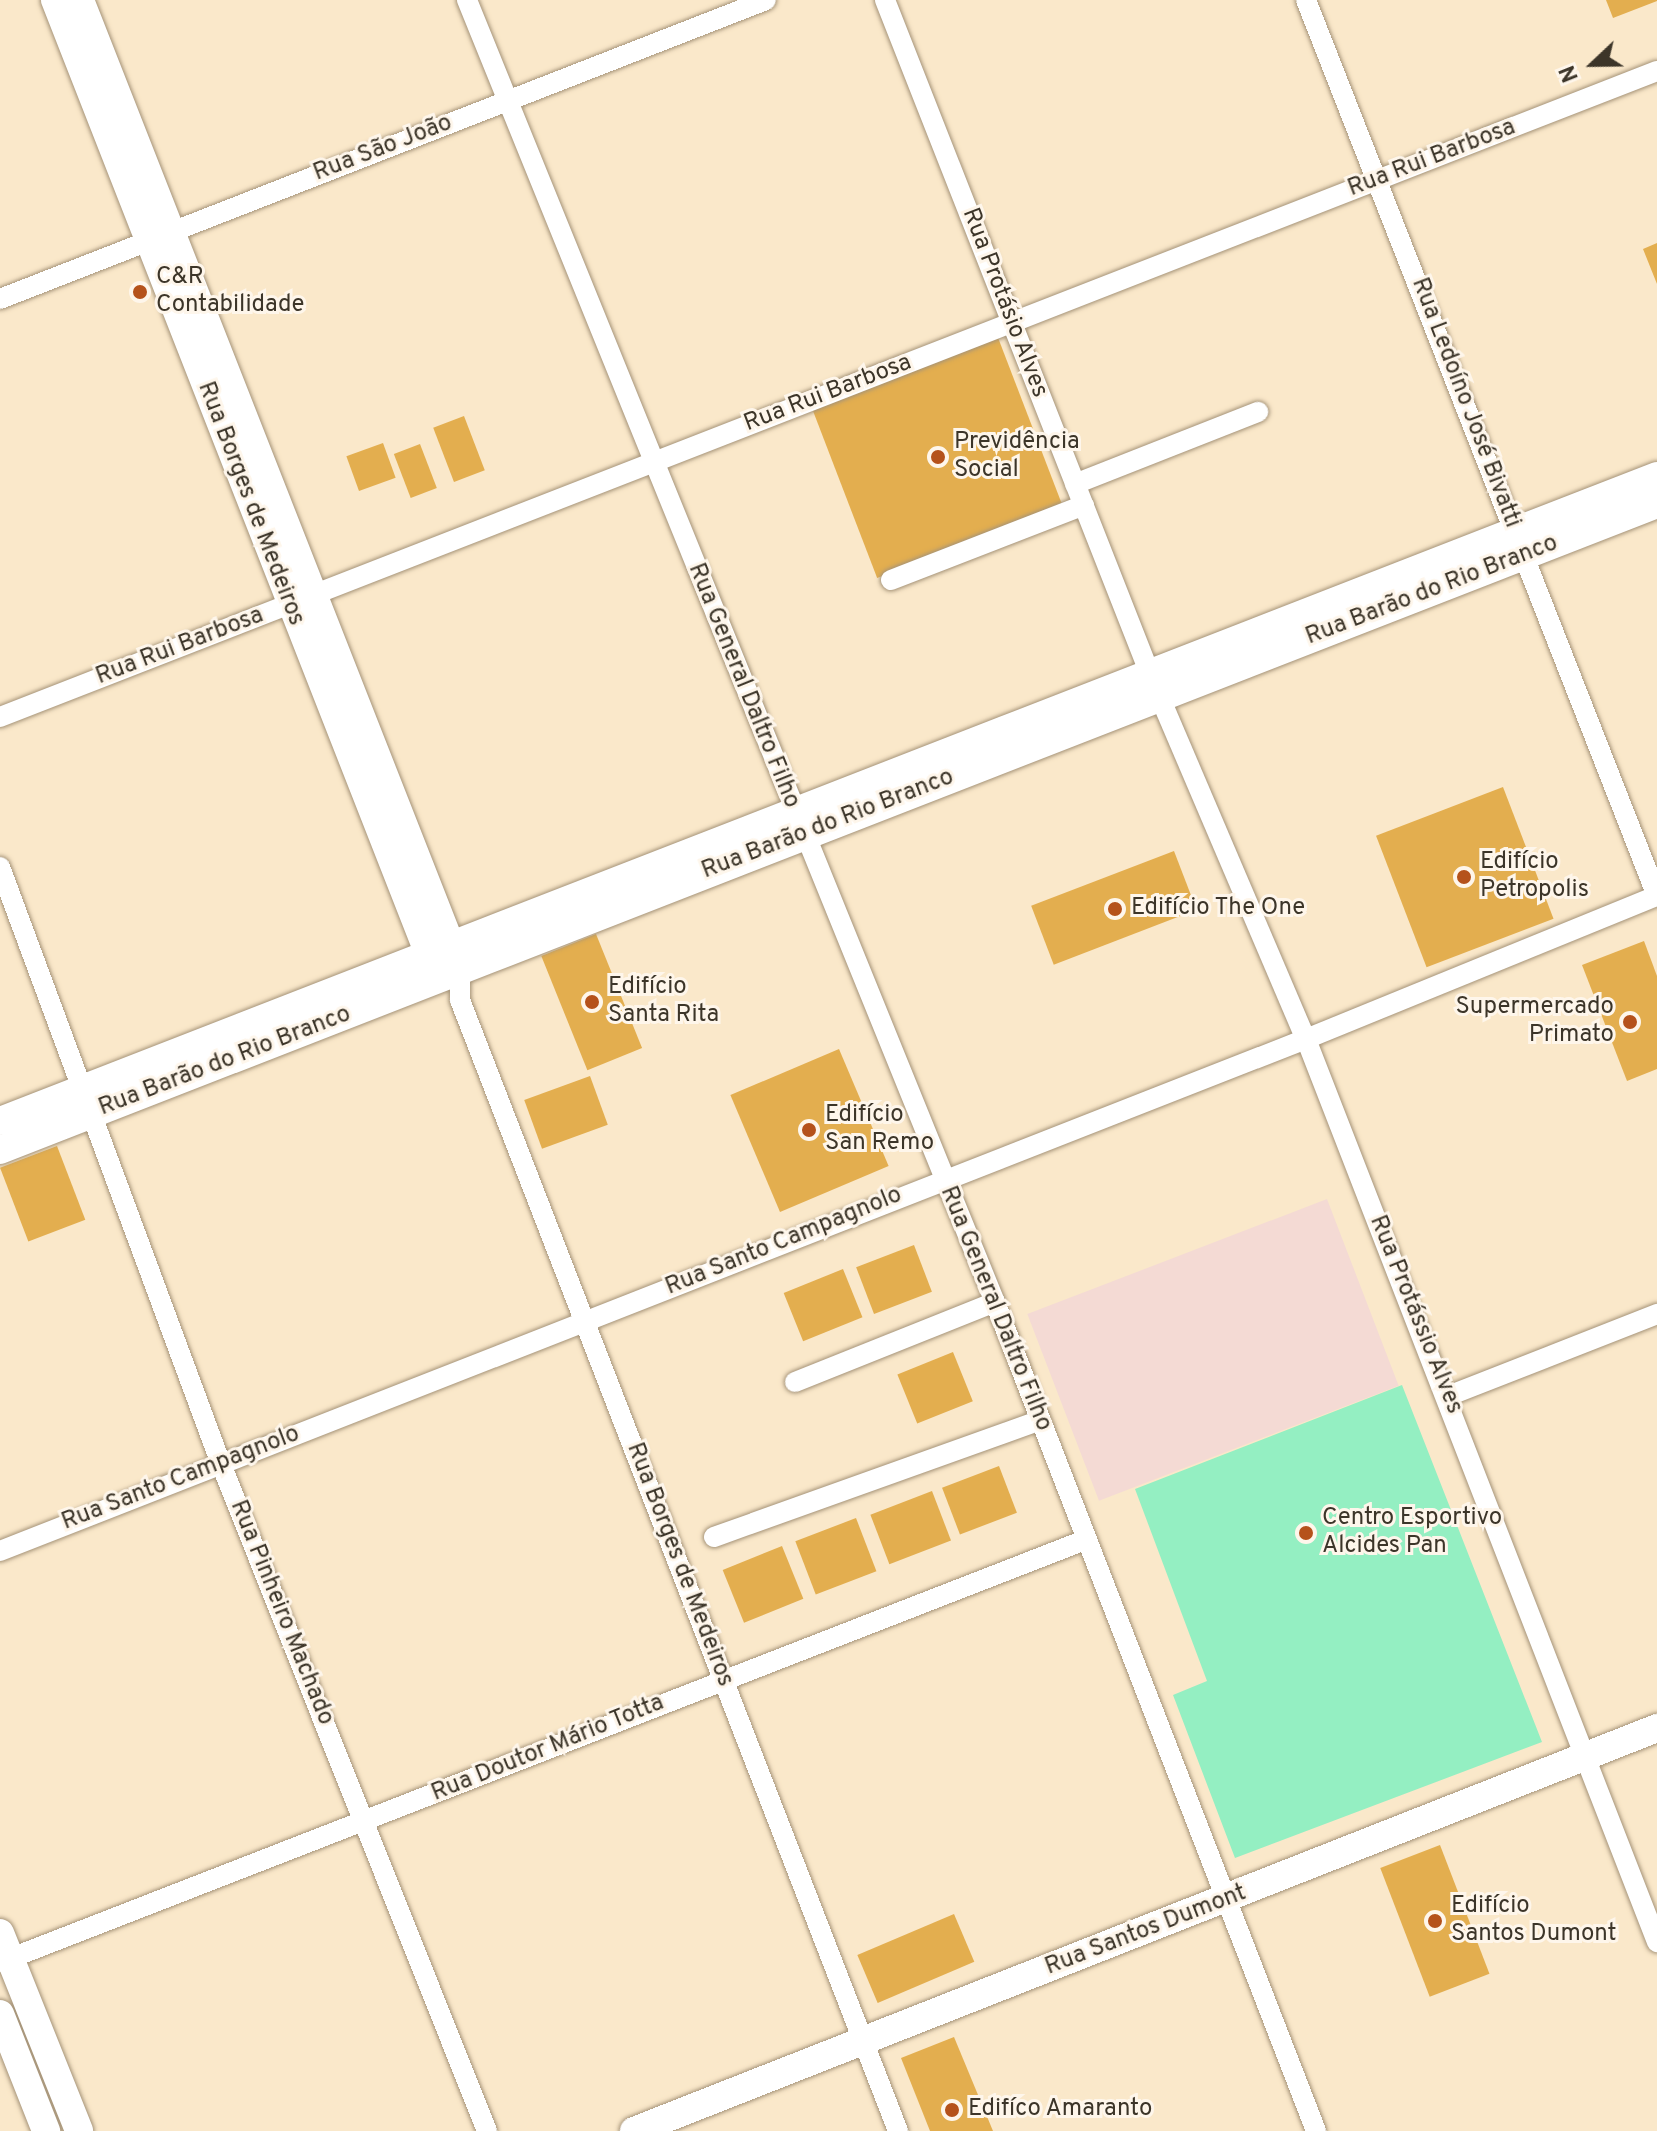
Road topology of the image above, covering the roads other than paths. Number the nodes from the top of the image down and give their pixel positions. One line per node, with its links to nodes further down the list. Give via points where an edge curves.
1 (55, 0): 10 (street, Rua Borges de Medeiros)
2 (80, 0): 10 (street)
3 (467, 0): 8 (street, Rua General Daltro Filho)
4 (766, 0): 8 (street, Rua São João)
5 (885, 0): 12 (street, Rua Protásio Alves)
6 (1306, 0): 9 (street, Rua Ledoíno José Bivatti)
7 (1657, 71): 9 (street, Rua Rui Barbosa)
8 (507, 101): 10 (street, Rua São João); 14 (street, Rua General Daltro Filho)
9 (1377, 180): 12 (street, Rua Rui Barbosa); 19 (street, Rua Ledoíno José Bivatti)
10 (158, 237): 11 (street, Rua São João); 21 (street, Rua Borges de Medeiros)
11 (0, 299)
12 (1012, 322): 14 (street, Rua Rui Barbosa); 16 (street, Rua Protásio Alves)
13 (1258, 412): 16 (street)
14 (652, 462): 21 (street, Rua Rui Barbosa); 24 (street, Rua General Daltro Filho)
15 (1657, 476): 19 (street, Rua Barão do Rio Branco)
16 (1075, 484): 18 (street, Rua Protásio Alves)
17 (1657, 504): 19 (street, Rua Barão do Rio Branco)
18 (1084, 505): 20 (street); 22 (street, Rua Protásio Alves)
19 (1520, 544): 22 (street, Rua Barão do Rio Branco); 26 (street, Rua Ledoíno José Bivatti)
20 (891, 580)
21 (301, 599): 23 (street, Rua Rui Barbosa); 27 (street, Rua Borges de Medeiros)
22 (1155, 684): 24 (street, Rua Barão do Rio Branco); 28 (street, Rua Protássio Alves)
23 (0, 717)
24 (799, 822): 27 (street, Rua Barão do Rio Branco); 32 (street, Rua General Daltro Filho)
25 (0, 867): 29 (street, Rua Pinheiro Machado)
26 (1657, 896): 28 (street, Rua Santo Campagnolo)
27 (444, 961): 29 (street, Rua Barão do Rio Branco); 35 (street, Rua Borges de Medeiros)
28 (1306, 1039): 32 (street, Rua Santo Campagnolo); 37 (street, Rua Protássio Alves)
29 (84, 1103): 30 (street, Rua Barão do Rio Branco); 31 (street, Rua Barão do Rio Branco); 39 (street, Rua Pinheiro Machado)
30 (0, 1121)
31 (0, 1150)
32 (943, 1178): 33 (street, Rua General Daltro Filho); 35 (street, Rua Santo Campagnolo)
33 (995, 1302): 36 (street); 38 (street, Rua General Daltro Filho)
34 (1657, 1314): 37 (street)
35 (585, 1322): 39 (street, Rua Santo Campagnolo); 43 (street, Rua Borges de Medeiros)
36 (795, 1382)
37 (1448, 1396): 45 (street, Rua Protássio Alves)
38 (1040, 1420): 40 (street); 41 (street, Rua General Daltro Filho)
39 (221, 1464): 42 (street, Rua Santo Campagnolo); 46 (street, Rua Pinheiro Machado)
40 (714, 1537)
41 (1085, 1540): 43 (street, Rua Doutor Mário Totta); 47 (street, Rua General Daltro Filho)
42 (0, 1551)
43 (723, 1678): 46 (street, Rua Doutor Mário Totta); 51 (street, Rua Borges de Medeiros)
44 (1657, 1728): 45 (street, Rua Santos Dumont)
45 (1585, 1756): 47 (street, Rua Santos Dumont); 48 (street, Rua Protássio Alves)
46 (365, 1822): 49 (street, Rua Doutor Mário Totta); 54 (street, Rua Pinheiro Machado)
47 (1225, 1900): 51 (street, Rua Santos Dumont); 57 (street, Rua General Daltro Filho)
48 (1657, 1942)
49 (3, 1951): 53 (street)
50 (0, 2014): 52 (street)
51 (863, 2041): 55 (street, Rua Santos Dumont); 56 (street, Rua Borges de Medeiros)
52 (46, 2131)
53 (79, 2131)
54 (487, 2131)
55 (634, 2131)
56 (898, 2131)
57 (1316, 2131)

